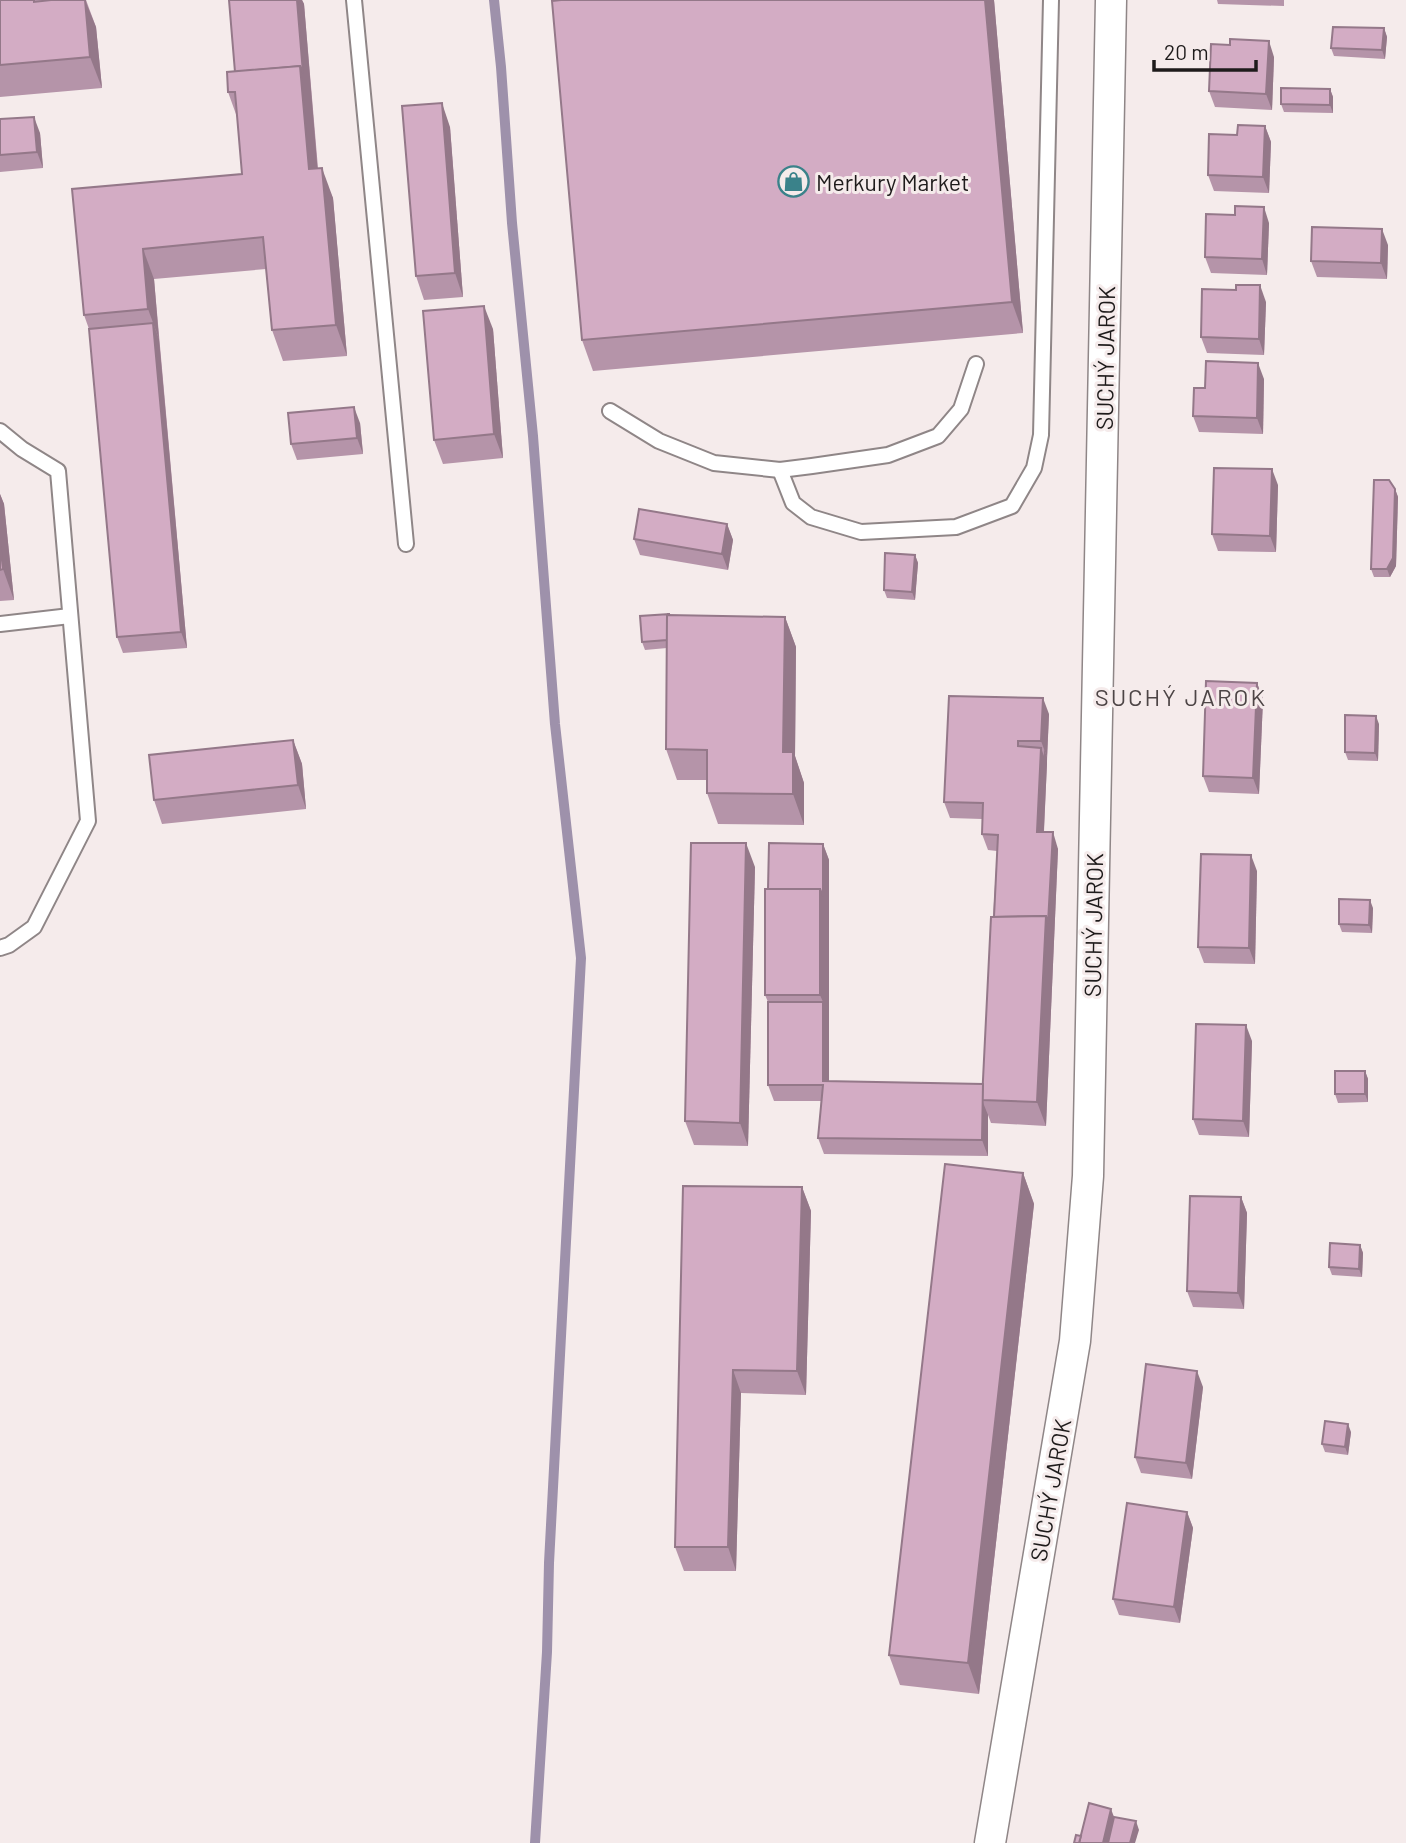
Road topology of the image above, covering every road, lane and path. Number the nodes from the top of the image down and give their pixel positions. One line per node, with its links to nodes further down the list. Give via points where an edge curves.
1 (354, 0): 8 (lane)
2 (1051, 0): 7 (lane, via 1041,435 1034,468 1012,506 956,527 860,532 811,517 793,503)
3 (1111, 0): 12 (street, SUCHÝ JAROK, via 1088,1176 1075,1341)
4 (975, 364): 7 (lane, via 961,409 938,436 888,455)
5 (610, 411): 7 (lane, via 659,440 714,463)
6 (0, 431): 9 (lane, via 58,471)
7 (780, 470)
8 (406, 544)
9 (70, 616): 10 (lane); 11 (lane, via 88,821 34,927)
10 (0, 624)
11 (0, 948)
12 (989, 1843)

